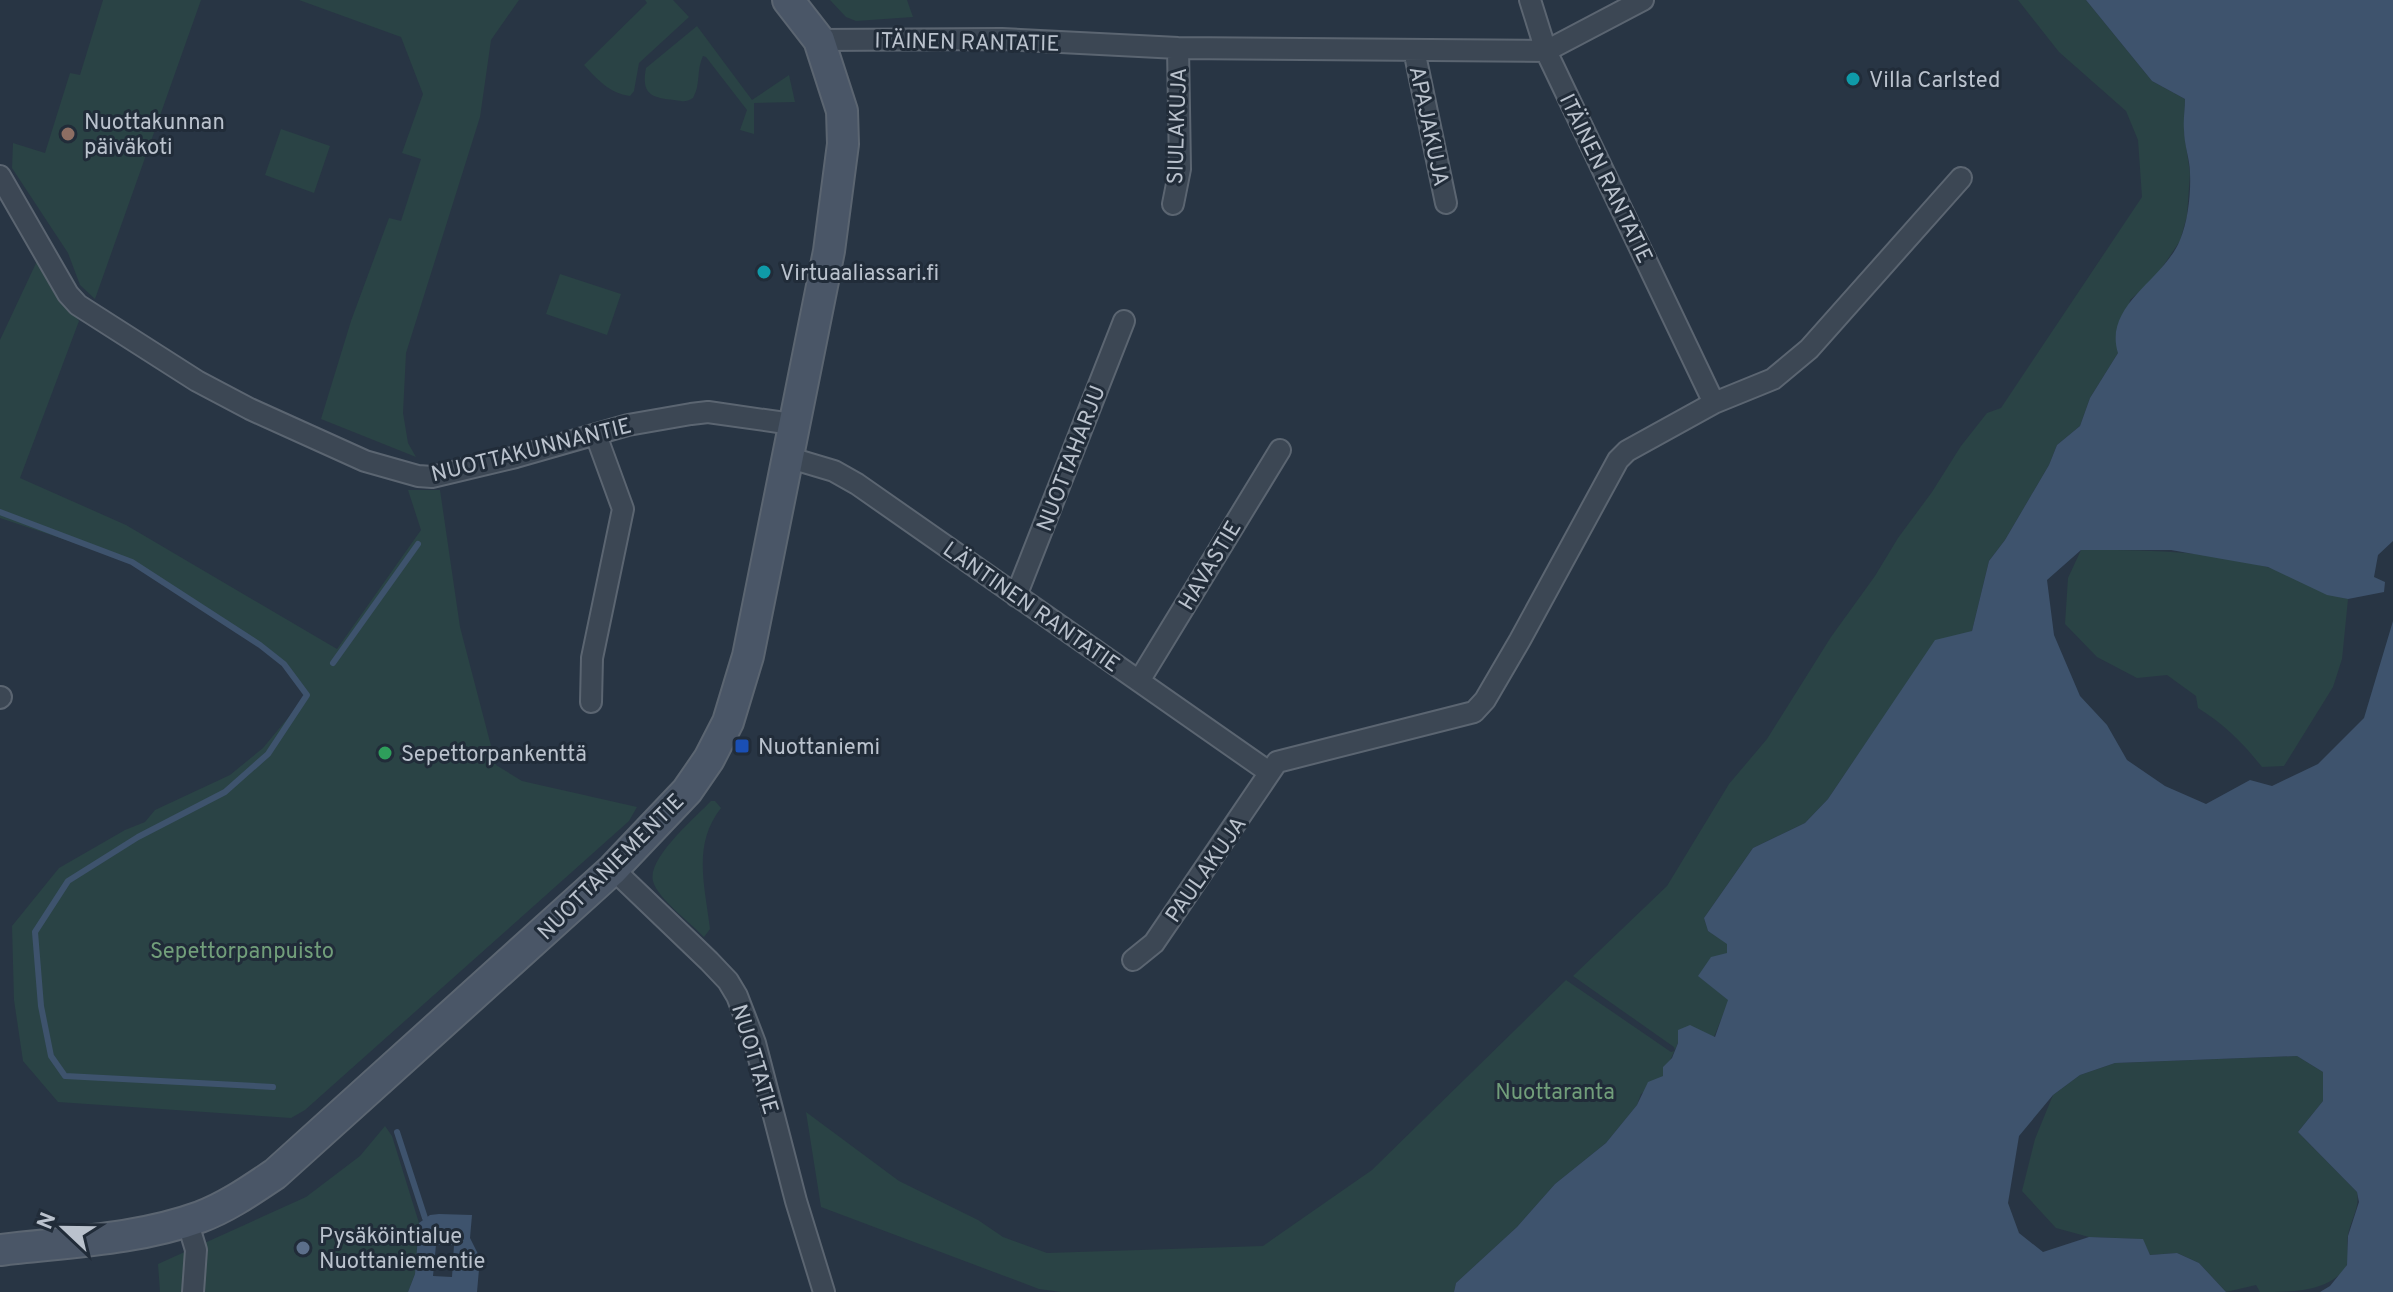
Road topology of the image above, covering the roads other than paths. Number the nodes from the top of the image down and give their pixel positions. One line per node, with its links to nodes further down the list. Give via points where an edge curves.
1 (788, 0): 4 (main road, NUOTTANIEMENTIE)
2 (1530, 0): 7 (street)
3 (1643, 0): 7 (street)
4 (819, 40): 5 (street, ITÄINEN RANTATIE, via 1002,39); 14 (main road, NUOTTANIEMENTIE, via 842,111 843,144 829,251)
5 (1178, 48): 6 (street, ITÄINEN RANTATIE); 11 (street, SIULAKUJA, via 1180,169)
6 (1414, 50): 7 (street, ITÄINEN RANTATIE); 10 (street, APAJAKUJA)
7 (1546, 51): 13 (street, ITÄINEN RANTATIE)
8 (0, 176): 15 (street, NUOTTAKUNNANTIE, via 78,305 197,381 365,461 432,477)
9 (1961, 178): 13 (street, via 1809,349 1773,379)
10 (1446, 203)
11 (1173, 204)
12 (1124, 321): 18 (street, NUOTTAHARJU)
13 (1714, 403): 21 (street, via 1618,460 1520,640 1474,712 1277,762)
14 (792, 424): 15 (street, NUOTTAKUNNANTIE, via 708,412); 17 (main road, NUOTTANIEMENTIE)
15 (596, 435): 20 (street, via 623,509 592,658)
16 (1280, 450): 19 (street, HAVASTIE)
17 (787, 457): 18 (street, LÄNTINEN RANTATIE, via 857,484); 22 (main road, NUOTTANIEMENTIE, via 748,656 728,722 687,791)
18 (1016, 596): 19 (street, LÄNTINEN RANTATIE)
19 (1139, 681): 21 (street, LÄNTINEN RANTATIE)
20 (591, 702)
21 (1269, 772): 23 (street, PAULAKUJA, via 1154,943)
22 (613, 869): 24 (main road, NUOTTANIEMENTIE, via 275,1174 235,1200); 27 (street, NUOTTATIE, via 709,961 737,996 755,1043)
23 (1133, 960)
24 (187, 1220): 25 (main road, NUOTTANIEMENTIE, via 143,1232); 26 (street, via 196,1250)
25 (0, 1250)
26 (193, 1292)
27 (824, 1292)

